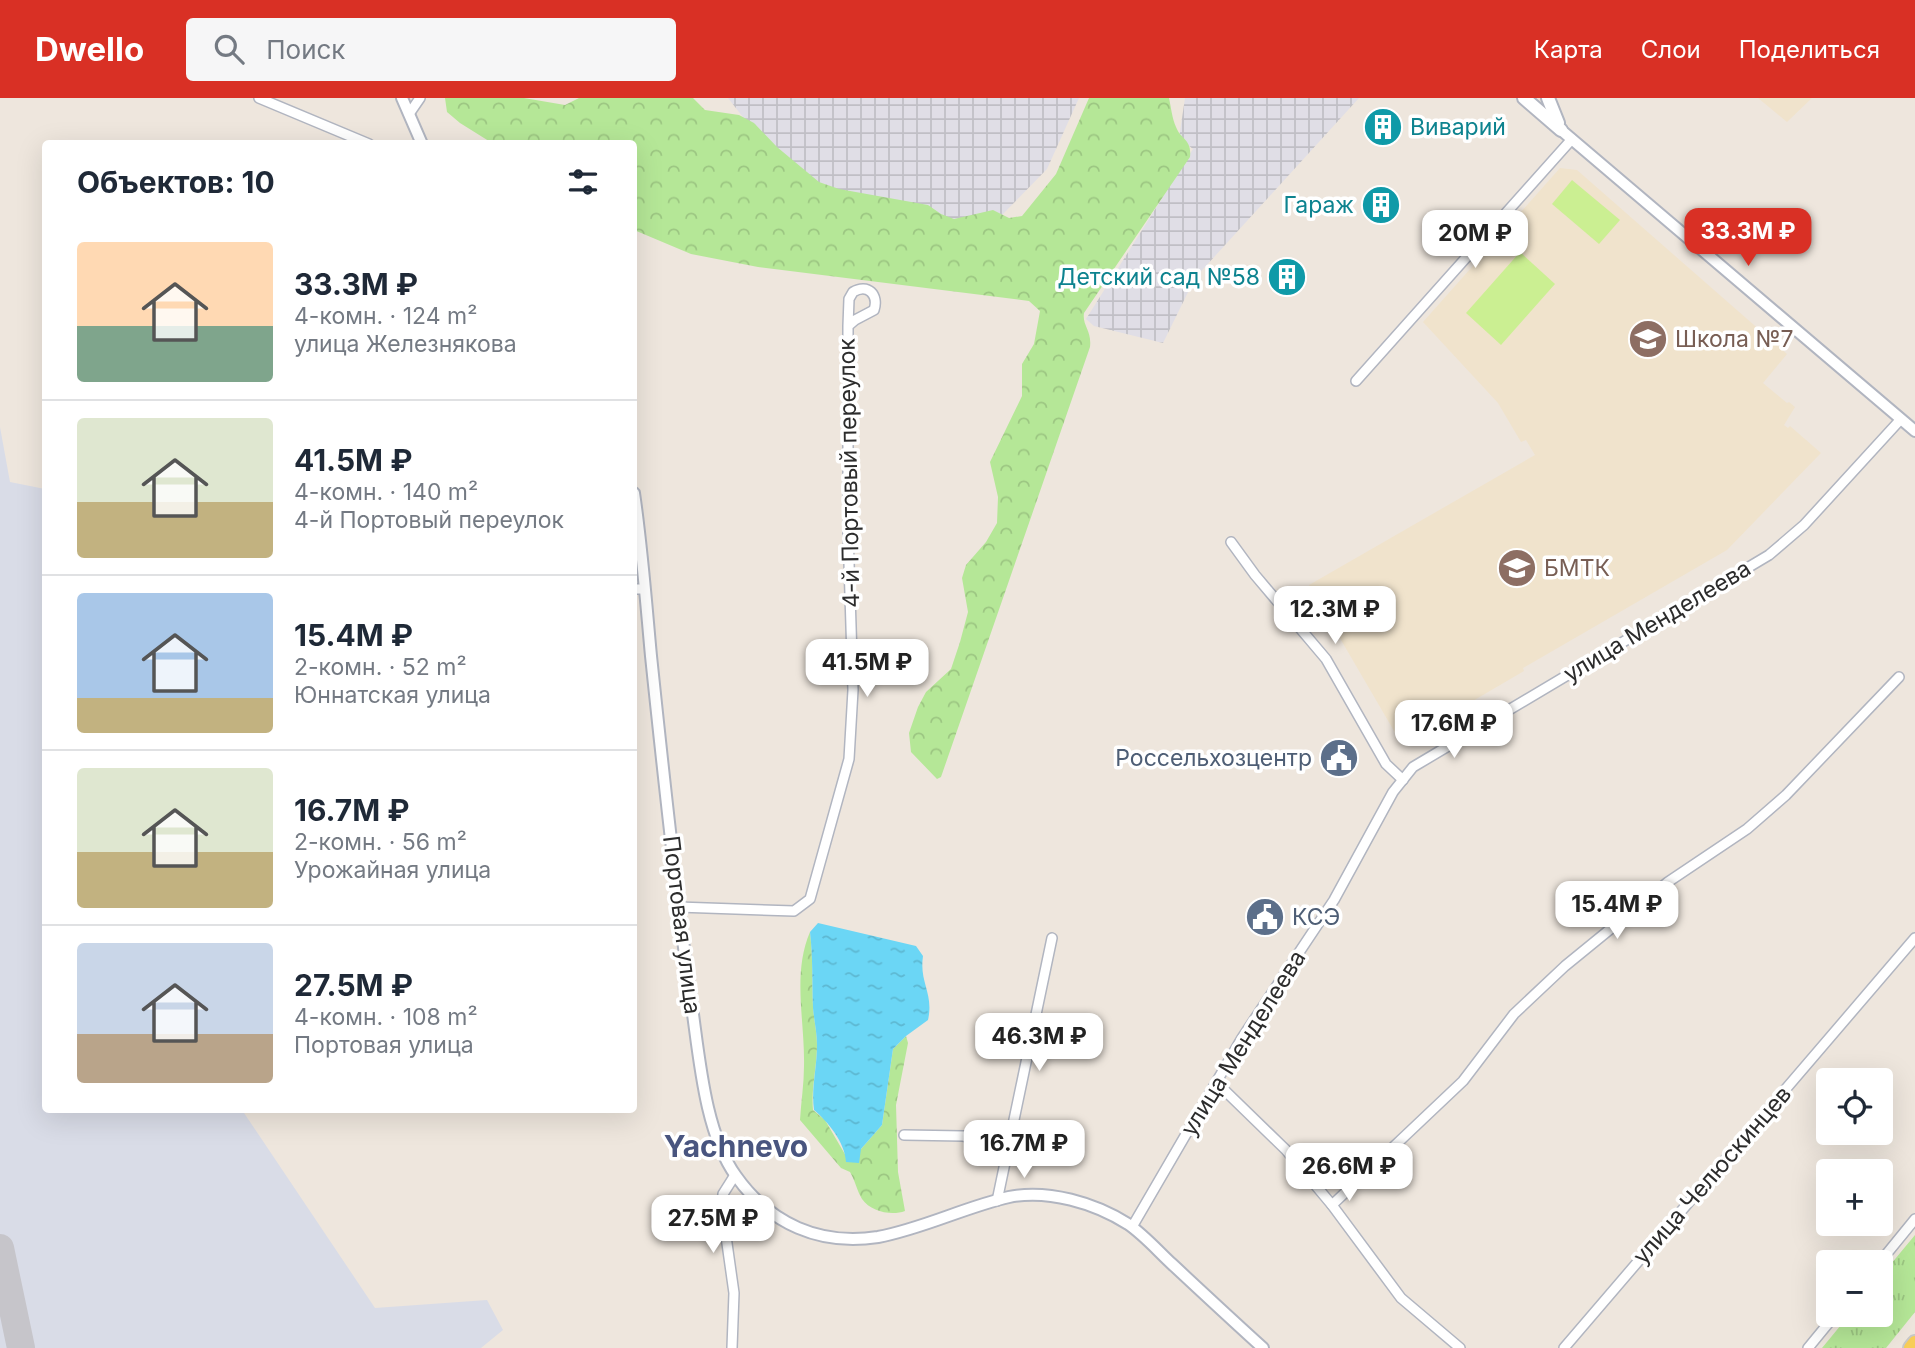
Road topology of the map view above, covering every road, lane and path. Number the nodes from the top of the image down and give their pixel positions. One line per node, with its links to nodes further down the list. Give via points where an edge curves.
1 (259, 98): 9 (street)
2 (402, 98): 6 (street)
3 (419, 98): 6 (street)
4 (1524, 98): 7 (main road)
5 (1548, 98): 7 (main road)
6 (409, 114): 10 (street)
7 (1561, 130): 8 (street)
8 (1572, 139): 12 (street); 13 (street)
9 (359, 140)
10 (420, 140)
11 (848, 326): 20 (street, 4-й Портовый переулок, via 853,690 849,759 810,899 794,911)
12 (1356, 381)
13 (1901, 419): 14 (street); 19 (street, улица Менделеева, via 1804,525 1769,555 1413,767)
14 (1915, 431)
15 (1231, 542): 19 (street, via 1326,659 1386,764)
16 (637, 551): 17 (street, Портовая улица)
17 (639, 589): 20 (street, Портовая улица)
18 (1899, 677): 28 (street, via 1786,795 1747,829 1668,882 1565,966 1514,1014 1454,1091)
19 (1403, 780): 23 (street, улица Менделеева, via 1334,900)
20 (678, 907): 26 (street, Портовая улица, via 704,1085)
21 (1052, 938): 25 (street)
22 (1915, 938): 37 (street, улица Челюскинцев)
23 (1216, 1082): 28 (street, via 1286,1150); 30 (street, улица Менделеева)
24 (904, 1135): 25 (street, via 963,1136)
25 (1009, 1145): 27 (street)
26 (735, 1175): 27 (street, Портовая улица, via 763,1206 798,1230 848,1240 880,1236); 34 (street, via 723,1194 722,1208 734,1293)
27 (997, 1201): 30 (street, Портовая улица, via 1013,1196 1068,1199)
28 (1332, 1205): 36 (street, via 1401,1298)
29 (1915, 1219): 31 (street)
30 (1132, 1227): 35 (street, Портовая улица)
31 (1890, 1250)
32 (1825, 1327): 38 (street)
33 (1915, 1343): 39 (main road)
34 (732, 1348)
35 (1263, 1348)
36 (1460, 1348)
37 (1564, 1348)
38 (1808, 1348)
39 (1911, 1348)

